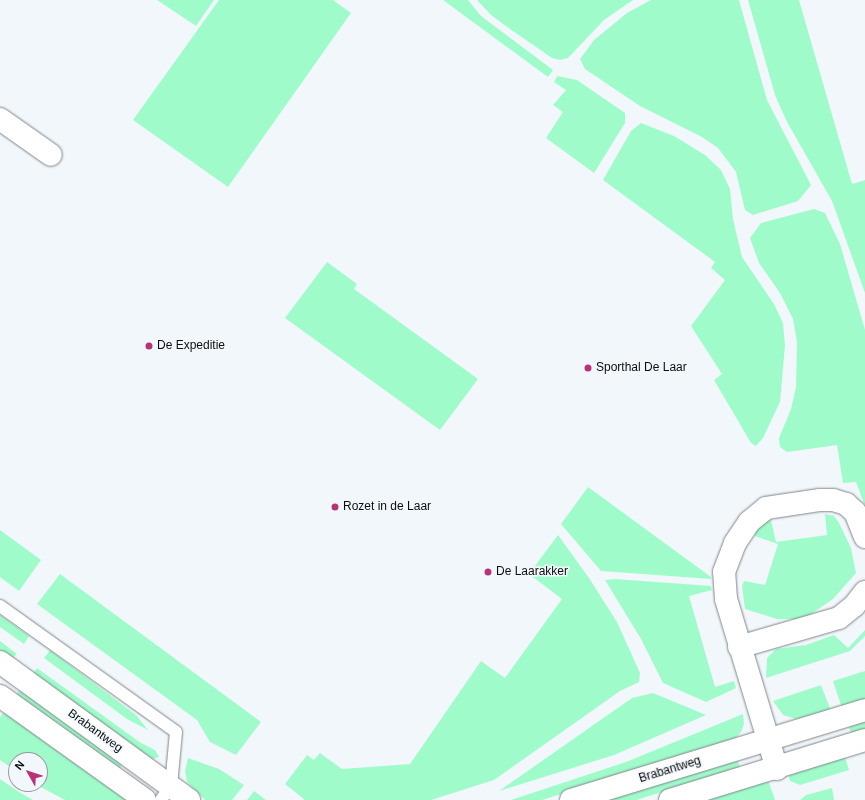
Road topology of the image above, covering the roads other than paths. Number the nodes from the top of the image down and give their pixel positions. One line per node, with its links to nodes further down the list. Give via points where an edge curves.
1 (0, 119): 2 (street)
2 (51, 155)
3 (865, 536): 6 (street, via 855,512 846,504 833,500 766,508 749,522 735,543 724,572 726,599)
4 (865, 592): 6 (street, via 854,606 839,618)
5 (0, 606): 13 (lane, via 176,732)
6 (739, 647): 10 (street)
7 (0, 662): 13 (street, Brabantweg)
8 (0, 696): 14 (street)
9 (865, 710): 10 (street, Brabantweg)
10 (768, 740): 12 (street); 16 (street, Brabantweg)
11 (865, 740): 12 (street)
12 (777, 769): 17 (street)
13 (166, 793): 15 (street, Brabantweg)
14 (145, 800)
15 (189, 800)
16 (571, 800)
17 (670, 800)

